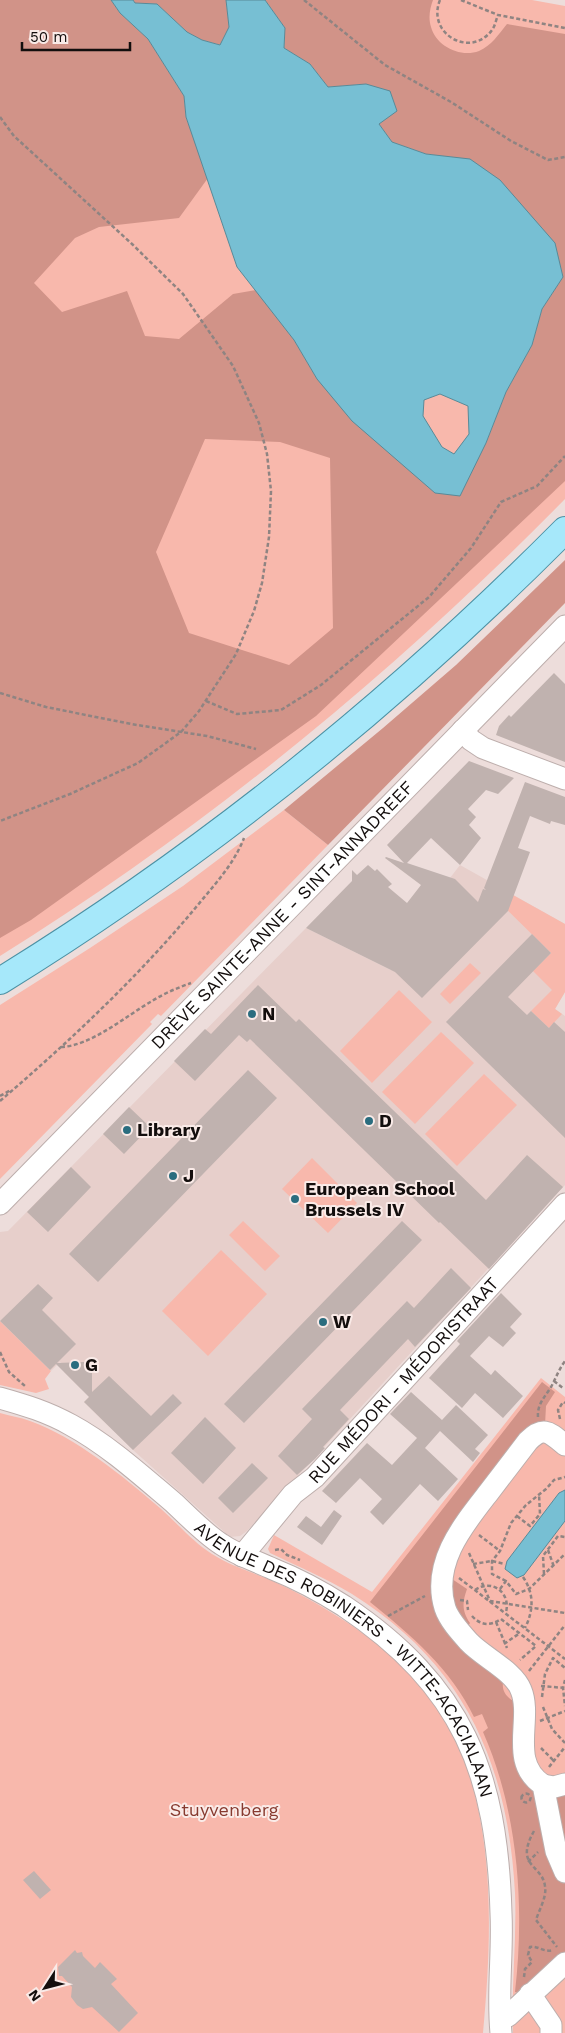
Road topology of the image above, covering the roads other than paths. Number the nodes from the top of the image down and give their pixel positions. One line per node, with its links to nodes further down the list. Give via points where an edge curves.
1 (565, 530): 5 (main road, via 438,652 295,775 141,890)
2 (565, 626): 3 (street, DRÈVE SAINTE-ANNE - SINT-ANNADREEF)
3 (463, 730): 4 (street, via 482,748); 6 (street, DRÈVE SAINTE-ANNE - SINT-ANNADREEF)
4 (565, 779)
5 (0, 981)
6 (0, 1204)
7 (565, 1204): 10 (street, RUE MÉDORI - MÉDORISTRAAT, via 315,1477 294,1494)
8 (0, 1398): 10 (street, AVENUE DES ROBINIERS - WITTE-ACACIALAAN, via 34,1408 78,1429 138,1473 216,1541)
9 (565, 1445): 12 (street, via 546,1432 535,1435 461,1528 451,1547 443,1578 445,1608 456,1627 472,1645 504,1659 519,1684 524,1699 525,1757 535,1778)
10 (242, 1556): 15 (street, AVENUE DES ROBINIERS - WITTE-ACACIALAAN, via 314,1588 374,1628 427,1678 458,1720 480,1770 495,1832)
11 (565, 1784): 12 (street)
12 (543, 1785): 13 (street, via 556,1852)
13 (565, 1872)
14 (565, 1962): 15 (street)
15 (512, 2009): 16 (street); 17 (street, AVENUE DES ROBINIERS - WITTE-ACACIALAAN)
16 (556, 2028)
17 (494, 2033)

